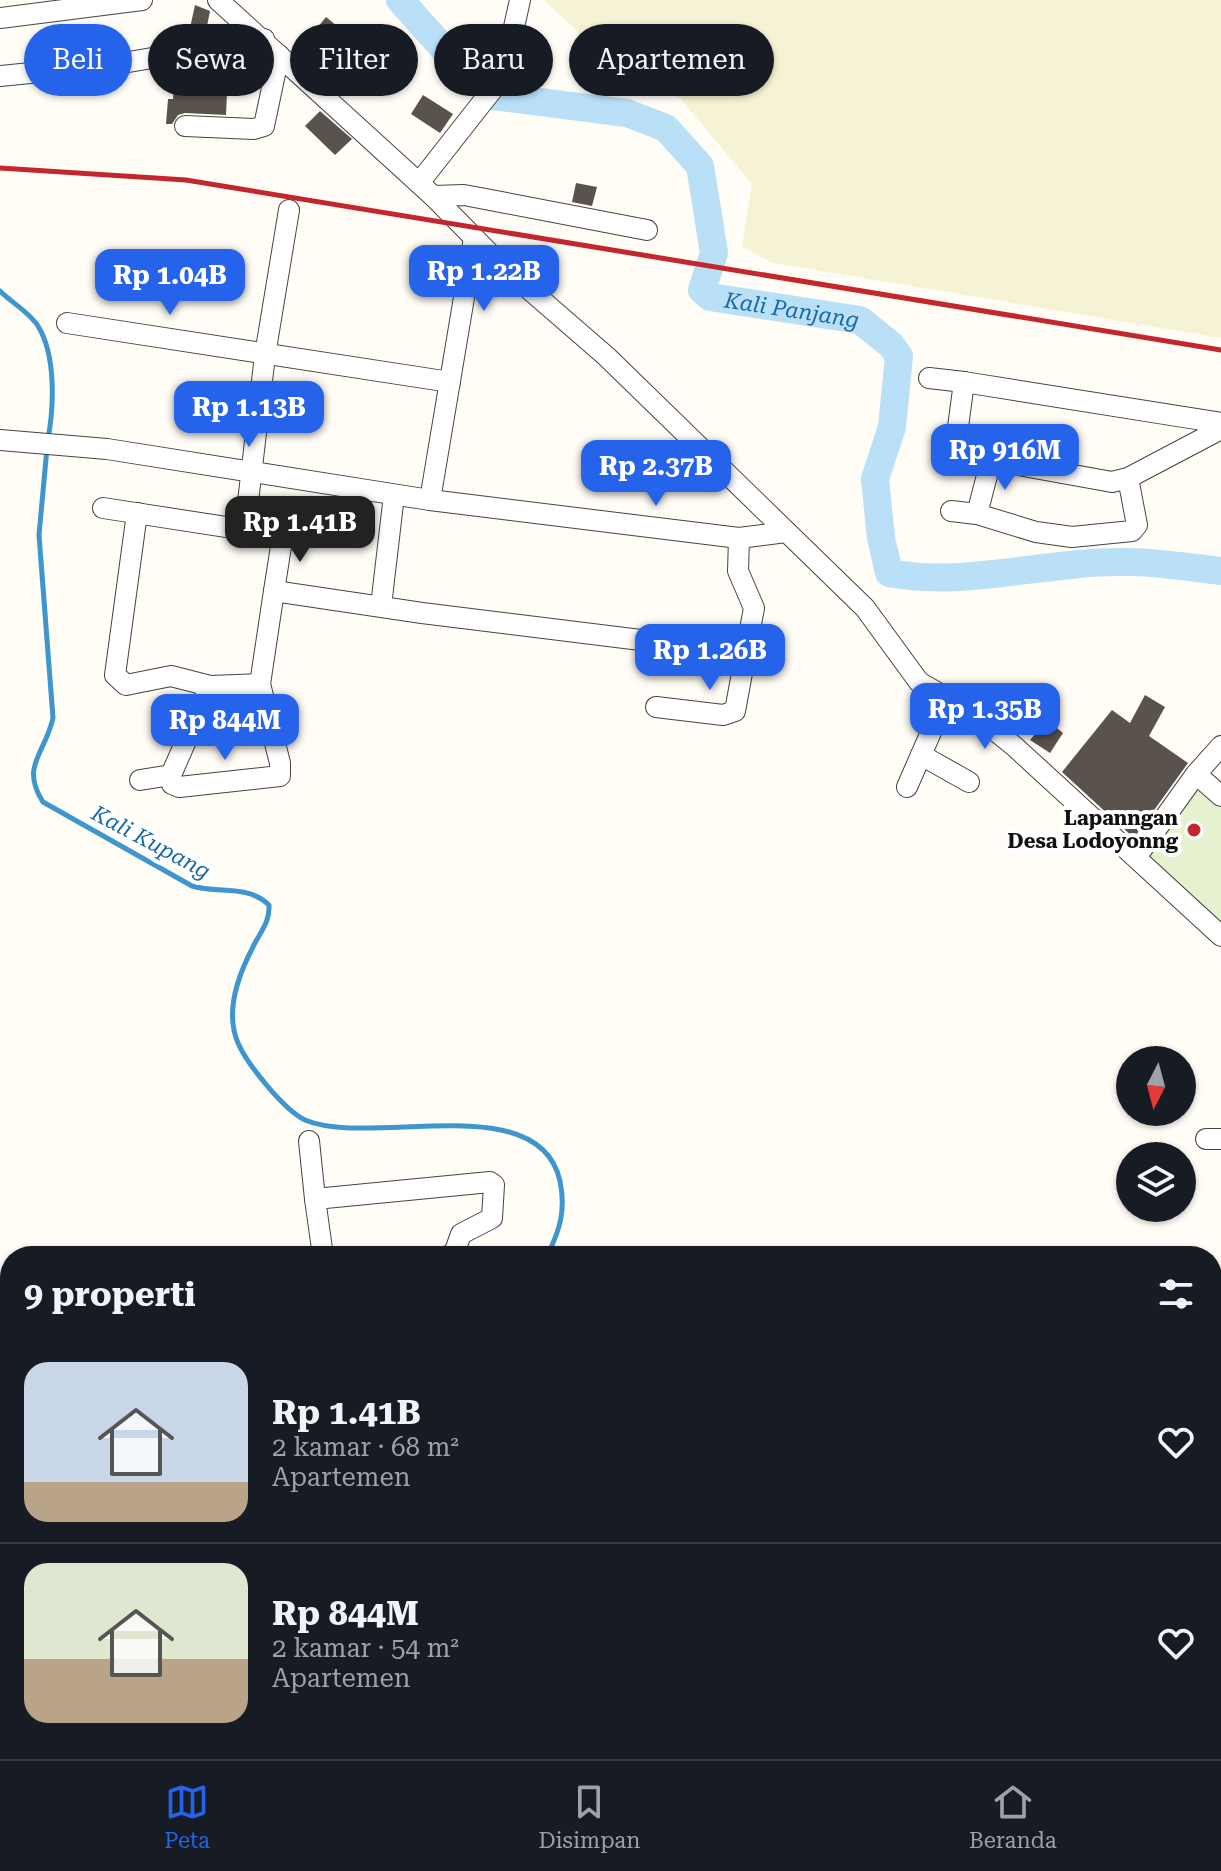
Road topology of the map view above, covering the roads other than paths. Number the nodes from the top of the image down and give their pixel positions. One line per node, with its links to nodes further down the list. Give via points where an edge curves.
1 (142, 0): 4 (street)
2 (218, 0): 5 (street)
3 (520, 0): 11 (street, via 504,72 455,133)
4 (0, 18)
5 (246, 24)
6 (274, 50): 7 (street)
7 (279, 55): 10 (street, via 264,126); 11 (street)
8 (148, 59): 9 (street)
9 (0, 76)
10 (185, 126)
11 (426, 189): 13 (street); 14 (street)
12 (289, 210): 16 (street)
13 (647, 230)
14 (474, 238): 18 (street); 32 (street, via 606,356)
15 (67, 323): 16 (street)
16 (265, 355): 18 (street); 23 (street)
17 (929, 378): 19 (street)
18 (450, 382): 26 (street)
19 (964, 382): 20 (street); 22 (street, via 959,451)
20 (1221, 426): 24 (street)
21 (0, 440): 23 (street)
22 (991, 460): 24 (street, via 1089,480); 30 (street)
23 (252, 472): 25 (street); 31 (street)
24 (1128, 478): 30 (street, via 1137,525 1132,531 1055,536)
25 (394, 495): 26 (street); 35 (street)
26 (430, 500): 33 (street)
27 (103, 508): 29 (street)
28 (951, 511): 30 (street)
29 (137, 513): 31 (street); 38 (street, via 115,675 126,685 171,676)
30 (977, 514)
31 (245, 528): 34 (street, via 281,537)
32 (786, 532): 33 (street); 39 (street, via 865,608 919,682)
33 (739, 538): 36 (street, via 738,571 754,608)
34 (274, 591): 35 (street); 37 (street)
35 (381, 606): 36 (street)
36 (746, 653): 40 (street, via 735,711 723,715)
37 (260, 684): 38 (street); 44 (street, via 280,776 188,788 172,784)
38 (210, 686): 44 (street)
39 (946, 698): 42 (street); 49 (street, via 1014,746)
40 (656, 707)
41 (1221, 746): 43 (street)
42 (921, 755): 46 (street); 47 (street)
43 (1196, 774): 48 (street); 49 (street)
44 (171, 775): 45 (street)
45 (140, 780)
46 (969, 782)
47 (907, 787)
48 (1221, 796)
49 (1137, 856): 50 (street)
50 (1221, 936)
51 (309, 1141): 52 (street)
52 (315, 1199): 53 (street); 54 (street, via 490,1182 492,1218 461,1234)
53 (322, 1246)
54 (457, 1246)

